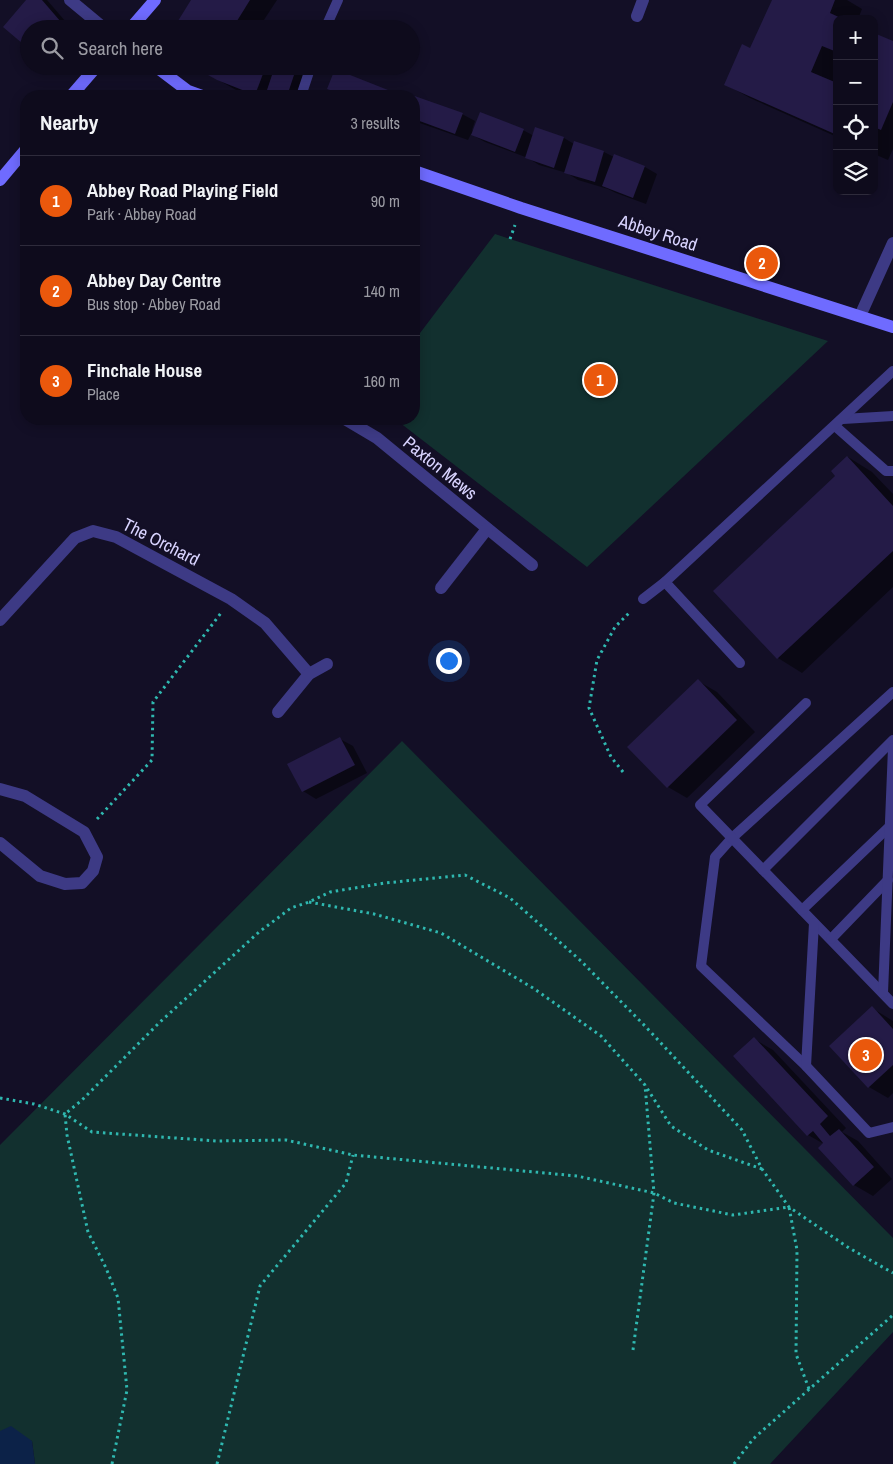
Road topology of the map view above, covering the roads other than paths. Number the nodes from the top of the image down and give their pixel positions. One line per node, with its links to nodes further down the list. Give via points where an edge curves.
1 (70, 0): 6 (street)
2 (155, 0): 7 (street)
3 (338, 0): 8 (lane)
4 (642, 0): 5 (street)
5 (637, 16)
6 (95, 20)
7 (138, 20)
8 (329, 20)
9 (89, 75): 12 (street)
10 (167, 75): 13 (street)
11 (308, 75): 14 (lane)
12 (76, 90)
13 (187, 90)
14 (303, 90)
15 (20, 156): 17 (street)
16 (420, 173): 19 (street, Abbey Road)
17 (0, 180)
18 (893, 243): 19 (street)
19 (860, 316): 20 (street, Abbey Road)
20 (893, 327)
21 (893, 371): 23 (lane)
22 (893, 416): 23 (lane)
23 (839, 422): 25 (lane, via 886,471); 28 (lane)
24 (354, 425): 26 (street, Paxton Mews, via 377,438)
25 (893, 471)
26 (487, 529): 27 (street, Paxton Mews); 29 (street)
27 (532, 565)
28 (665, 582): 30 (lane); 32 (lane)
29 (441, 588)
30 (643, 599)
31 (0, 620): 34 (street, The Orchard, via 75,538 94,531 116,536 231,599 265,623)
32 (740, 663)
33 (326, 664): 34 (street)
34 (309, 674): 37 (street)
35 (893, 692): 42 (lane)
36 (806, 703): 42 (lane, via 700,805)
37 (278, 712)
38 (893, 740): 44 (lane)
39 (893, 748): 41 (lane)
40 (0, 789): 43 (street, via 25,796 84,832 97,857 93,871 82,883 65,884 40,876)
41 (890, 826): 45 (lane); 46 (lane)
42 (732, 838): 44 (lane); 51 (lane, via 715,857 701,966)
43 (0, 843)
44 (763, 870): 46 (lane)
45 (888, 880): 48 (lane); 49 (lane)
46 (802, 910): 47 (lane)
47 (814, 923): 48 (lane); 51 (lane)
48 (830, 939): 49 (lane)
49 (883, 993): 50 (lane)
50 (893, 1004)
51 (806, 1066): 52 (lane, via 870,1133)
52 (893, 1127)

